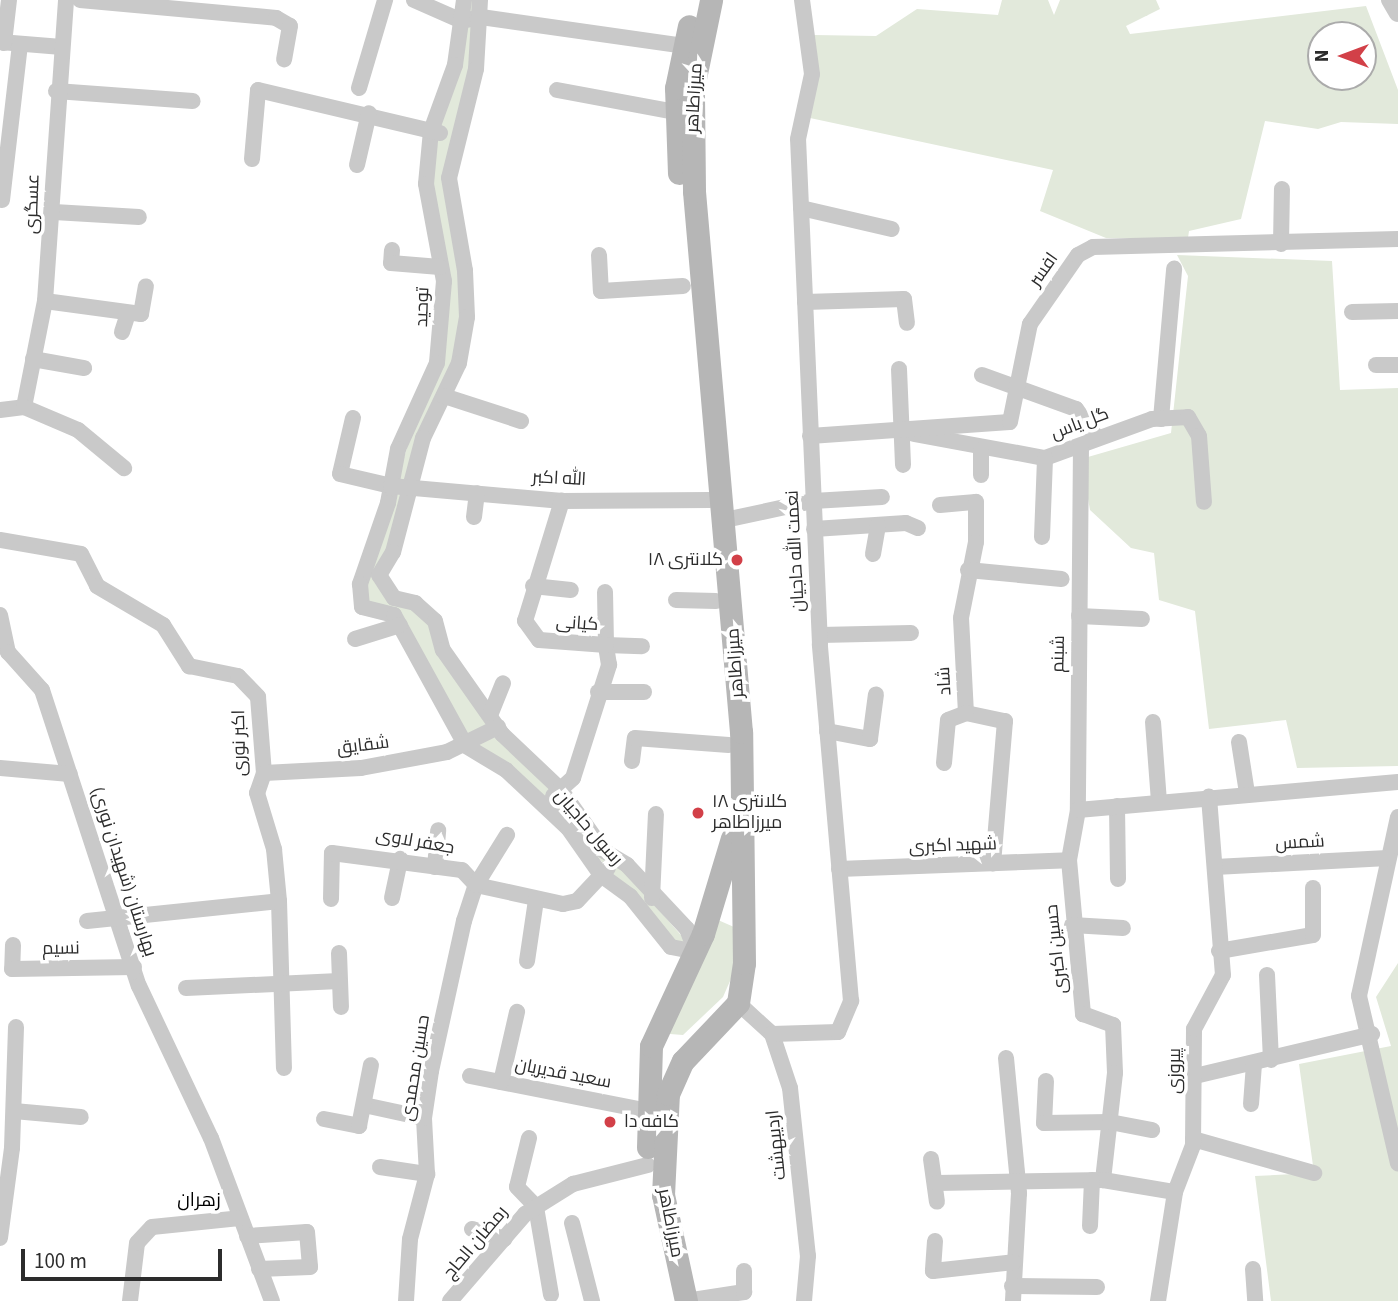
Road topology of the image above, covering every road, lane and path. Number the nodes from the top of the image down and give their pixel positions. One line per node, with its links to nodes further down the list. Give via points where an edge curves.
1 (9, 0): 13 (street)
2 (66, 0): 15 (street, عسگری)
3 (80, 0): 16 (street, via 276,19 290,26)
4 (385, 0): 17 (street)
5 (414, 0): 12 (street)
6 (464, 0): 12 (street, توحید)
7 (480, 0): 11 (street, توحید)
8 (697, 0): 14 (main road, میرزاطاهر)
9 (711, 0): 81 (main road, میرزاطاهر, via 693,88 694,191)
10 (802, 0): 29 (street, نعمت الله حاجیان, via 813,74 798,139)
11 (481, 17): 12 (street); 14 (street); 24 (street, توحید, via 476,69)
12 (462, 21): 23 (street, توحید)
13 (8, 43): 15 (street); 28 (street)
14 (684, 46): 21 (main road, میرزاطاهر)
15 (62, 47): 19 (street, عسگری)
16 (284, 59)
17 (359, 88)
18 (557, 90): 21 (street)
19 (56, 91): 20 (street); 30 (street, عسگری)
20 (193, 101)
21 (676, 112): 40 (main road, میرزاطاهر)
22 (369, 113): 23 (street); 25 (street, via 258,90); 26 (street)
23 (431, 131): 24 (street); 37 (street, توحید, via 426,184)
24 (456, 136): 55 (street, توحید, via 449,178 467,317 459,363)
25 (252, 159)
26 (357, 165)
27 (1282, 188): 34 (street)
28 (2, 200)
29 (801, 208): 32 (street); 42 (street, نعمت الله حاجیان)
30 (54, 212): 31 (street); 41 (street, عسگری)
31 (139, 217)
32 (892, 229)
33 (1398, 239): 34 (street, افسر)
34 (1281, 244): 54 (street, افسر, via 1110,242 1078,255 1030,324)
35 (392, 250): 37 (street, via 391,263)
36 (599, 255): 40 (street, via 601,291)
37 (440, 267): 58 (street, توحید, via 438,363)
38 (1174, 269): 61 (street)
39 (146, 286): 45 (street, via 141,314)
40 (683, 286): 75 (main road, میرزاطاهر)
41 (45, 301): 45 (street); 48 (street, عسگری)
42 (805, 302): 46 (street, via 904,299); 64 (street, نعمت الله حاجیان)
43 (1398, 311): 44 (street)
44 (1352, 312)
45 (128, 313): 47 (street)
46 (907, 323)
47 (122, 332)
48 (33, 359): 51 (street); 56 (street, عسگری)
49 (1376, 365): 50 (street)
50 (1398, 365)
51 (85, 368)
52 (899, 369): 63 (street)
53 (982, 375): 54 (street)
54 (1021, 387): 63 (street, افسر, via 1007,425); 65 (street, via 1076,409)
55 (444, 396): 59 (street, توحید); 62 (street)
56 (24, 407): 57 (street); 70 (street, via 78,430)
57 (0, 410)
58 (414, 410): 59 (street); 72 (street, توحید)
59 (434, 416): 72 (street, توحید)
60 (353, 418): 72 (street, الله اکبر, via 340,474)
61 (1161, 419): 65 (street, گل یاس); 78 (street, گل یاس, via 1188,417 1199,436)
62 (521, 421)
63 (898, 430): 64 (street, افسر); 67 (street, گل یاس); 69 (street)
64 (810, 436): 77 (street, نعمت الله حاجیان)
65 (1097, 438): 66 (street, گل یاس)
66 (1081, 446): 68 (street, گل یاس); 97 (street, شبنم)
67 (981, 450): 68 (street, گل یاس); 71 (street)
68 (1045, 457): 85 (street)
69 (903, 465)
70 (124, 468)
71 (981, 475)
72 (400, 486): 73 (street, الله اکبر); 91 (street, توحید, via 393,552 379,575); 99 (street, توحید, via 360,584 362,607 394,615)
73 (477, 493): 76 (street, الله اکبر); 80 (street)
74 (882, 498): 77 (street)
75 (709, 500): 76 (street, الله اکبر); 95 (main road, میرزاطاهر)
76 (562, 501): 90 (street, کیانی)
77 (813, 501): 81 (street); 84 (street, نعمت الله حاجیان)
78 (1203, 502)
79 (940, 505): 88 (street, شاد, via 976,502)
80 (474, 517)
81 (725, 520): 155 (main road, میرزاطاهر, via 741,732)
82 (878, 525): 83 (street); 84 (street); 87 (street)
83 (918, 528)
84 (814, 529): 101 (street, نعمت الله حاجیان)
85 (1042, 537)
86 (0, 540): 120 (street, اکبر نوری, via 81,554 97,586 163,625 189,666 238,676 249,684 262,720)
87 (873, 554)
88 (968, 570): 89 (street); 109 (street, شاد, via 961,618)
89 (1062, 579)
90 (533, 586): 92 (street); 103 (street, کیانی, via 526,621 540,640)
91 (383, 589): 110 (street, رسول حاجیان, via 435,621 443,650)
92 (571, 590)
93 (605, 592): 103 (street)
94 (676, 600): 95 (street)
95 (716, 601): 114 (main road, میرزاطاهر)
96 (0, 615): 121 (street, بهارستان (شهیدان نوری), via 8,652 42,690)
97 (1079, 616): 98 (street); 130 (street, شبنم)
98 (1142, 620)
99 (400, 625): 102 (street); 115 (street, رسول حاجیان)
100 (911, 633): 101 (street)
101 (820, 635): 112 (street, نعمت الله حاجیان)
102 (355, 639)
103 (606, 645): 104 (street); 106 (street, کیانی, via 609,664)
104 (642, 646)
105 (503, 683): 110 (street)
106 (598, 692): 107 (street); 124 (street, کیانی, via 586,745 573,778)
107 (644, 692)
108 (876, 694): 112 (street, via 870,739)
109 (966, 713): 117 (street, via 948,720); 139 (street, شاد, via 1004,721)
110 (494, 720): 115 (street, شقایق); 118 (street, رسول حاجیان)
111 (1153, 722): 127 (street)
112 (827, 731): 142 (street, نعمت الله حاجیان)
113 (1239, 742): 125 (street)
114 (729, 745): 116 (street, via 635,738); 152 (main road, میرزاطاهر, via 732,847)
115 (466, 746): 120 (street, شقایق, via 361,768); 123 (street, رسول حاجیان)
116 (632, 761)
117 (944, 763)
118 (533, 765): 123 (street); 124 (street, رسول حاجیان)
119 (0, 768): 121 (street)
120 (264, 773): 151 (street, اکبر نوری, via 257,793 274,849)
121 (70, 774): 154 (street, بهارستان (شهیدان نوری))
122 (1398, 782): 125 (street)
123 (522, 783): 128 (street, رسول حاجیان)
124 (560, 789): 128 (street, کیانی); 137 (street, رسول حاجیان, via 587,832)
125 (1247, 793): 126 (street)
126 (1209, 797): 127 (street); 141 (street, پیروزی)
127 (1158, 802): 129 (street)
128 (544, 805): 143 (street, رسول حاجیان)
129 (1117, 806): 130 (street); 144 (street)
130 (1078, 810): 138 (street, شبنم)
131 (656, 814): 147 (street)
132 (1398, 817): 135 (street)
133 (438, 830): 140 (street)
134 (507, 835): 145 (street, حسین محمدی)
135 (1388, 858): 141 (street, شمس); 175 (street, via 1359,996)
136 (400, 859): 140 (street, جعفر لاوی); 148 (street); 149 (street, جعفر لاوی, via 332,853)
137 (617, 859): 143 (street, جعفر لاوی); 147 (street, رسول حاجیان)
138 (1069, 860): 139 (street, شهید اکبری); 157 (street, حسین اکبری)
139 (993, 863): 142 (street, شهید اکبری)
140 (435, 867): 145 (street, جعفر لاوی, via 462,870)
141 (1215, 867): 160 (street, پیروزی)
142 (839, 869): 174 (street, نعمت الله حاجیان, via 851,1001 838,1032)
143 (601, 875): 150 (street, جعفر لاوی, via 577,901); 153 (street, رسول حاجیان)
144 (1118, 879)
145 (476, 886): 150 (street, جعفر لاوی); 193 (street, حسین محمدی)
146 (1313, 888): 160 (street, via 1313,935)
147 (655, 895): 153 (street); 161 (street, رسول حاجیان, via 687,929)
148 (392, 898)
149 (331, 899)
150 (536, 900): 163 (street)
151 (279, 901): 154 (street); 167 (street, اکبر نوری)
152 (712, 910): 155 (main road); 161 (main road, میرزاطاهر)
153 (639, 912): 161 (street, رسول حاجیان, via 671,947)
154 (121, 916): 156 (street); 164 (street, بهارستان (شهیدان نوری))
155 (743, 918): 169 (main road, میرزاطاهر)
156 (87, 922)
157 (1072, 925): 158 (street); 195 (street, حسین اکبری, via 1083,1014 1113,1025)
158 (1123, 928)
159 (13, 945): 164 (street, نسیم, via 12,969)
160 (1219, 951): 185 (street, پیروزی, via 1223,975 1194,1029)
161 (696, 952): 173 (main road, میرزاطاهر)
162 (339, 953): 166 (street)
163 (527, 961)
164 (134, 967): 211 (street, بهارستان (شهیدان نوری))
165 (1267, 975): 180 (street)
166 (339, 981): 167 (street); 170 (street)
167 (284, 982): 168 (street); 183 (street, اکبر نوری)
168 (186, 988)
169 (738, 1003): 174 (street, اردیبهشت); 176 (main road, میرزاطاهر)
170 (341, 1007)
171 (517, 1012): 187 (street)
172 (16, 1027): 178 (street)
173 (656, 1032): 176 (main road, via 664,1042); 191 (main road, میرزاطاهر, via 646,1071)
174 (772, 1034): 233 (street, اردیبهشت, via 790,1088 808,1256)
175 (1372, 1034): 180 (street, via 1308,1045); 200 (street)
176 (693, 1050): 232 (main road, میرزاطاهر, via 673,1076 661,1164)
177 (0, 1056): 178 (street)
178 (17, 1057): 190 (street)
179 (1006, 1058): 205 (street)
180 (1272, 1060): 181 (street)
181 (1254, 1064): 185 (street); 188 (street)
182 (371, 1065): 189 (street)
183 (284, 1068)
184 (470, 1076): 187 (street, سعید قدیریان)
185 (1195, 1076): 198 (street, پیروزی)
186 (1046, 1081): 195 (street, via 1044,1123)
187 (501, 1082): 191 (street, سعید قدیریان)
188 (1251, 1104)
189 (364, 1105): 193 (street); 194 (street, via 359,1126)
190 (14, 1111): 192 (street); 216 (street)
191 (648, 1111): 201 (main road, میرزاطاهر)
192 (81, 1117)
193 (424, 1118): 204 (street, حسین محمدی)
194 (324, 1119)
195 (1110, 1122): 196 (street); 206 (street, حسین اکبری)
196 (1152, 1130)
197 (529, 1138): 210 (street, via 517,1187)
198 (1193, 1139): 203 (street); 208 (street, پیروزی)
199 (931, 1159): 207 (street)
200 (1398, 1164)
201 (648, 1165): 210 (street, رمضان الحاج, via 573,1184); 231 (main road, میرزاطاهر)
202 (380, 1167): 204 (street)
203 (1314, 1173)
204 (427, 1174): 228 (street, حسین محمدی, via 410,1239)
205 (1018, 1181): 206 (street); 207 (street); 219 (street)
206 (1098, 1181): 208 (street); 213 (street, حسین اکبری)
207 (937, 1183): 209 (street)
208 (1175, 1192): 234 (street, پیروزی)
209 (937, 1202)
210 (536, 1207): 217 (street, رمضان الحاج); 225 (street)
211 (240, 1218): 215 (street, بهارستان (شهیدان نوری)); 226 (street, via 152,1227 137,1242)
212 (572, 1223): 230 (street)
213 (1090, 1226)
214 (471, 1229): 217 (street)
215 (247, 1237): 220 (street, بهارستان (شهیدان نوری)); 220 (street, via 307,1232 310,1267)
216 (0, 1238)
217 (505, 1239): 229 (street, رمضان الحاج)
218 (935, 1241): 219 (street, via 933,1271)
219 (1014, 1262): 224 (street)
220 (259, 1269): 227 (street, بهارستان (شهیدان نوری))
221 (1253, 1269): 235 (street)
222 (744, 1271): 232 (street, via 744,1292)
223 (1097, 1287): 224 (street)
224 (1013, 1293)
225 (551, 1295)
226 (130, 1301)
227 (272, 1301)
228 (406, 1301)
229 (450, 1301)
230 (592, 1301)
231 (671, 1301)
232 (686, 1301)
233 (804, 1301)
234 (1158, 1301)
235 (1255, 1301)

